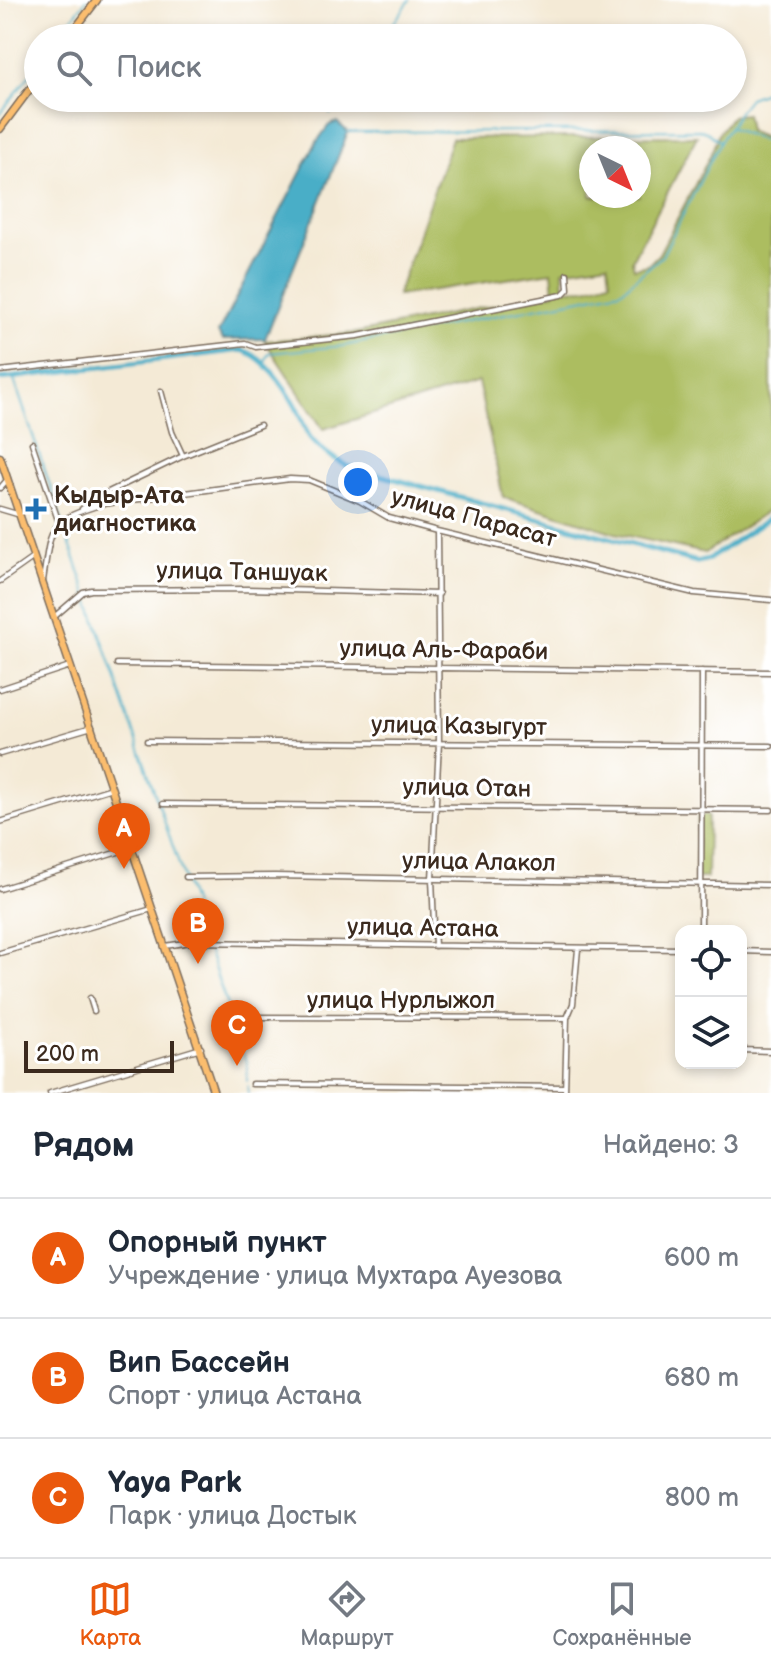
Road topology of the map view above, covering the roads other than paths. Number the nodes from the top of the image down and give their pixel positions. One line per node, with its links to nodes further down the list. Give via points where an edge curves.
1 (97, 0): 2 (main road)
2 (79, 24)
3 (24, 97): 4 (main road)
4 (0, 129)
5 (567, 274): 6 (street, via 568,289 562,295 358,336 256,347 245,343)
6 (0, 371)
7 (161, 391): 10 (street)
8 (260, 425): 10 (street)
9 (32, 443): 19 (street)
10 (183, 456): 14 (street)
11 (0, 457): 12 (main road)
12 (5, 477): 13 (street); 18 (main road)
13 (0, 488)
14 (105, 493): 15 (street); 17 (street)
15 (108, 504): 17 (street, улица Парасат); 20 (street, улица Парасат, via 309,480 389,518)
16 (0, 509): 18 (street)
17 (79, 512): 19 (street, улица Парасат)
18 (20, 515): 21 (main road)
19 (61, 522): 23 (street, via 50,533)
20 (437, 531): 24 (street); 25 (street, улица Парасат, via 713,596)
21 (34, 557): 22 (street); 23 (main road)
22 (0, 581)
23 (43, 584): 26 (main road)
24 (439, 594): 26 (street, улица Таншуак, via 86,591); 29 (street)
25 (771, 600)
26 (54, 617): 28 (main road)
27 (117, 664): 29 (street, улица Аль-Фараби)
28 (70, 666): 32 (street); 33 (main road)
29 (438, 669): 30 (street, улица Аль-Фараби); 35 (street)
30 (702, 671): 31 (street, улица Аль-Фараби); 36 (street)
31 (771, 672)
32 (0, 689)
33 (92, 727): 38 (street); 39 (main road)
34 (147, 741): 35 (street, улица Казыгурт)
35 (439, 743): 36 (street, улица Казыгурт); 41 (street)
36 (701, 746): 37 (street, улица Казыгурт); 42 (street)
37 (771, 746)
38 (0, 754)
39 (112, 788): 44 (street); 45 (main road)
40 (163, 804): 41 (street, улица Отан)
41 (435, 805): 42 (street, улица Отан); 47 (street)
42 (700, 810): 43 (street, улица Отан); 48 (street)
43 (771, 810)
44 (0, 822)
45 (133, 847): 50 (street); 51 (main road)
46 (186, 877): 47 (street, улица Алакол)
47 (432, 879): 48 (street, улица Алакол); 54 (street)
48 (700, 885): 49 (street, улица Алакол); 52 (street)
49 (771, 885)
50 (0, 889)
51 (152, 909): 53 (main road); 59 (street)
52 (701, 925)
53 (165, 946): 54 (street, улица Астана); 64 (main road)
54 (435, 946): 55 (street, улица Астана)
55 (578, 948): 56 (street, улица Астана); 63 (street)
56 (675, 949)
57 (747, 951): 58 (street)
58 (771, 952)
59 (0, 953)
60 (90, 998): 61 (street)
61 (94, 1011)
62 (236, 1017): 63 (street, улица Нурлыжол)
63 (567, 1018): 68 (street)
64 (201, 1048): 69 (street); 70 (main road)
65 (747, 1050): 66 (street)
66 (771, 1051)
67 (252, 1084): 68 (street)
68 (565, 1090)
69 (50, 1093)
70 (214, 1093)

